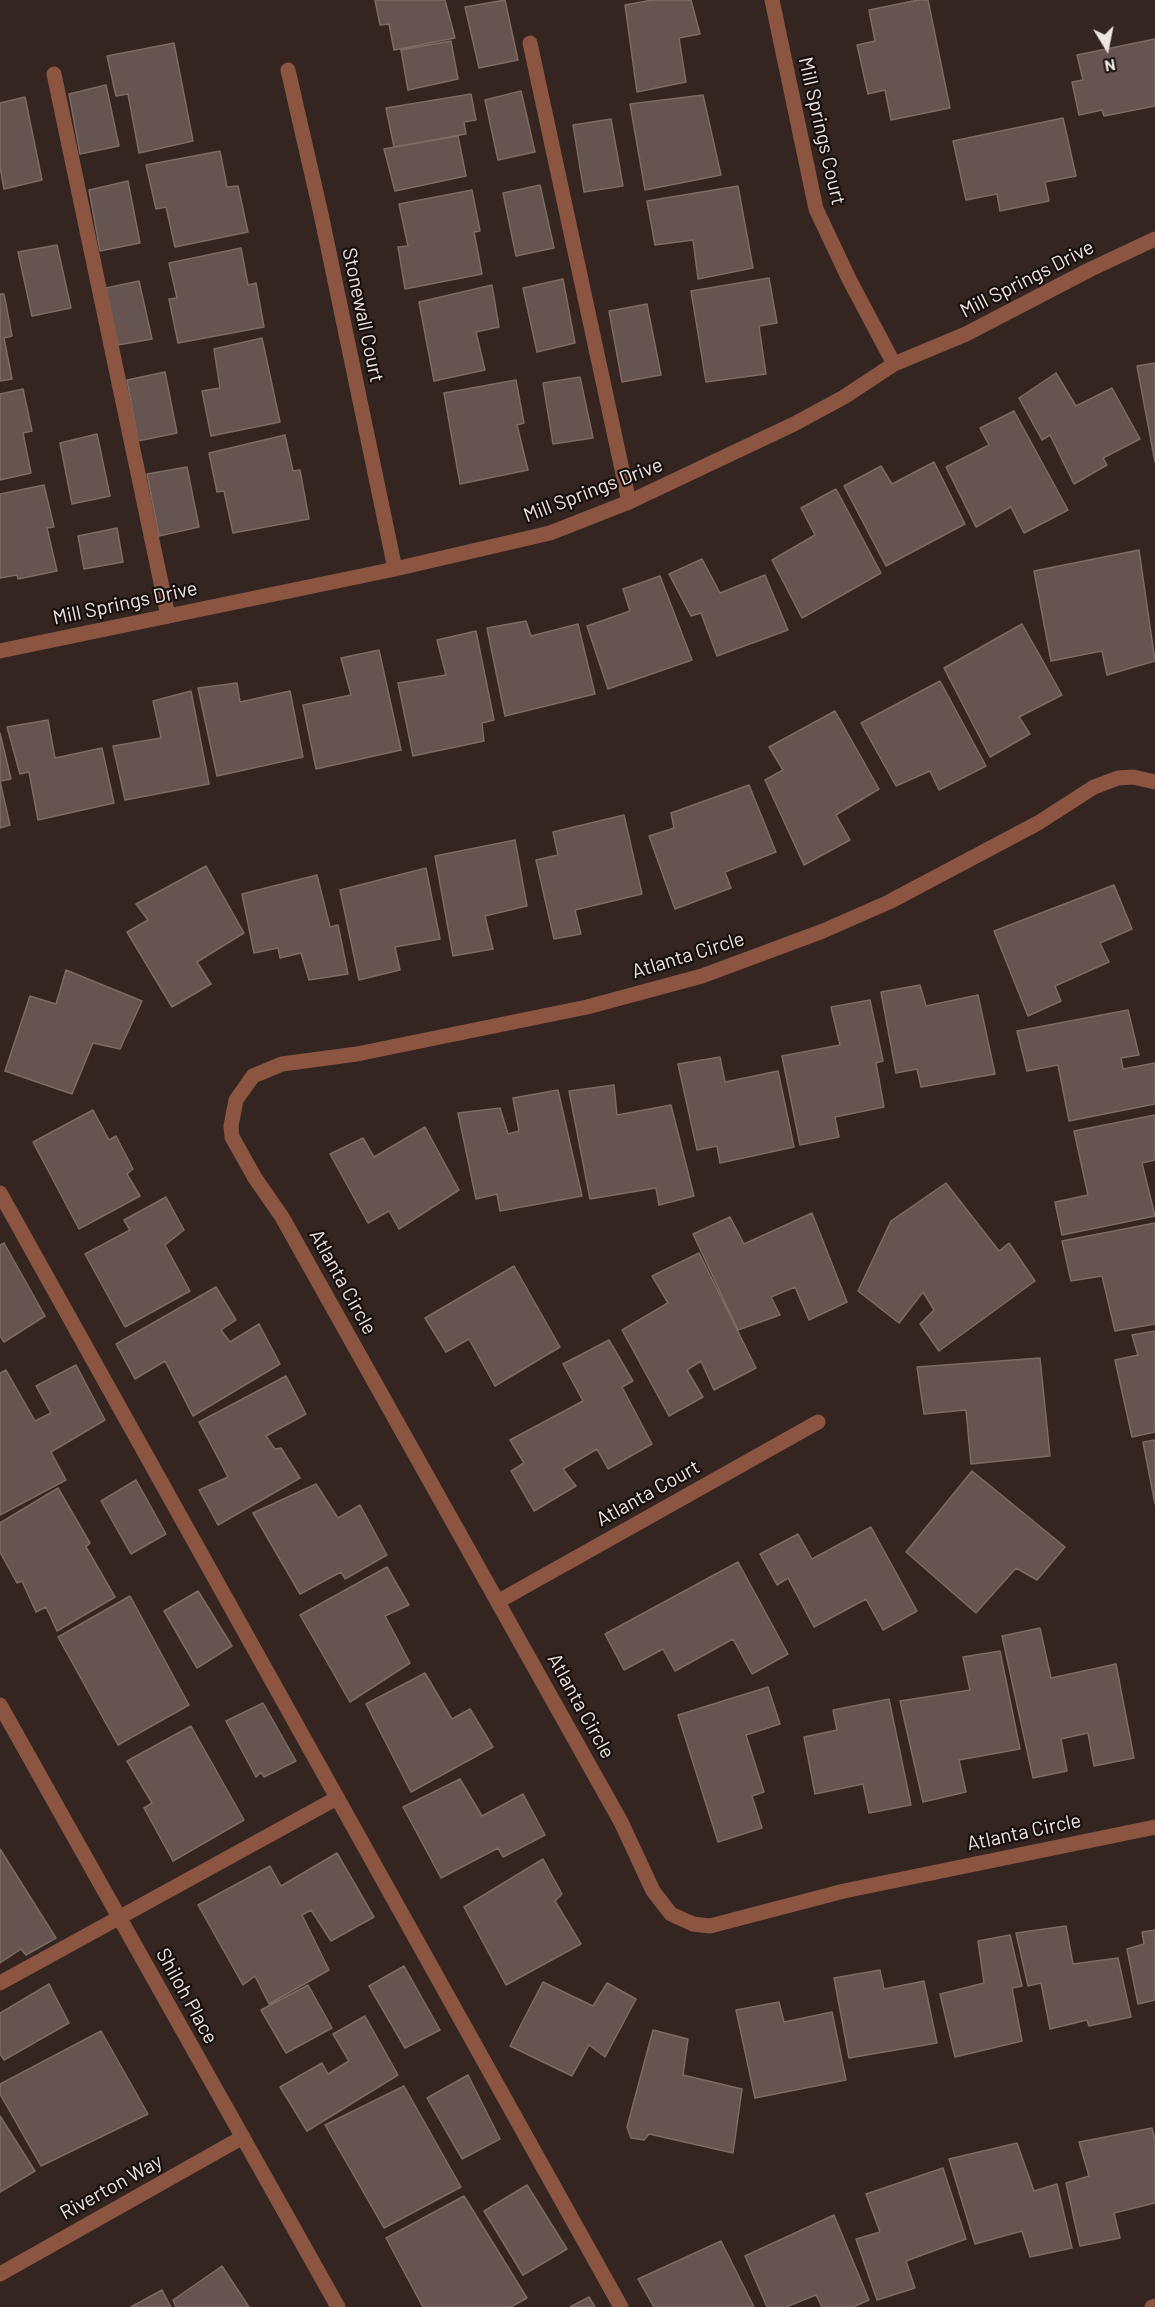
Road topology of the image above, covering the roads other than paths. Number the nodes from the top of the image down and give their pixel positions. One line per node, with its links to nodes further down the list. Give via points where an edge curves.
1 (772, 0): 6 (street, Mill Springs Court, via 816,209)
2 (530, 43): 7 (street)
3 (288, 70): 8 (street, Stonewall Court)
4 (54, 74): 9 (street)
5 (1155, 239): 6 (street, Mill Springs Drive, via 966,334)
6 (894, 364): 7 (street, Mill Springs Drive, via 794,424)
7 (629, 502): 8 (street, Mill Springs Drive, via 550,533)
8 (395, 569): 9 (street, Mill Springs Drive)
9 (168, 616): 10 (street, Mill Springs Drive)
10 (0, 651)
11 (1155, 782): 14 (street, Atlanta Circle, via 1118,778 1094,787 1038,823 889,902 702,976 587,1007 357,1054 282,1064 253,1076 236,1100 232,1137 282,1216)
12 (0, 1193): 16 (street)
13 (818, 1422): 14 (street, Atlanta Court)
14 (499, 1601): 17 (street, Atlanta Circle, via 621,1822 653,1891 671,1914 693,1924 710,1926 844,1891)
15 (0, 1705): 18 (street, Shiloh Place)
16 (338, 1798): 18 (street); 23 (street)
17 (1155, 1827)
18 (119, 1916): 19 (street); 20 (street, Shiloh Place)
19 (0, 1983)
20 (243, 2138): 21 (street, Riverton Way); 22 (street, Shiloh Place)
21 (0, 2274)
22 (338, 2307)
23 (621, 2307)

